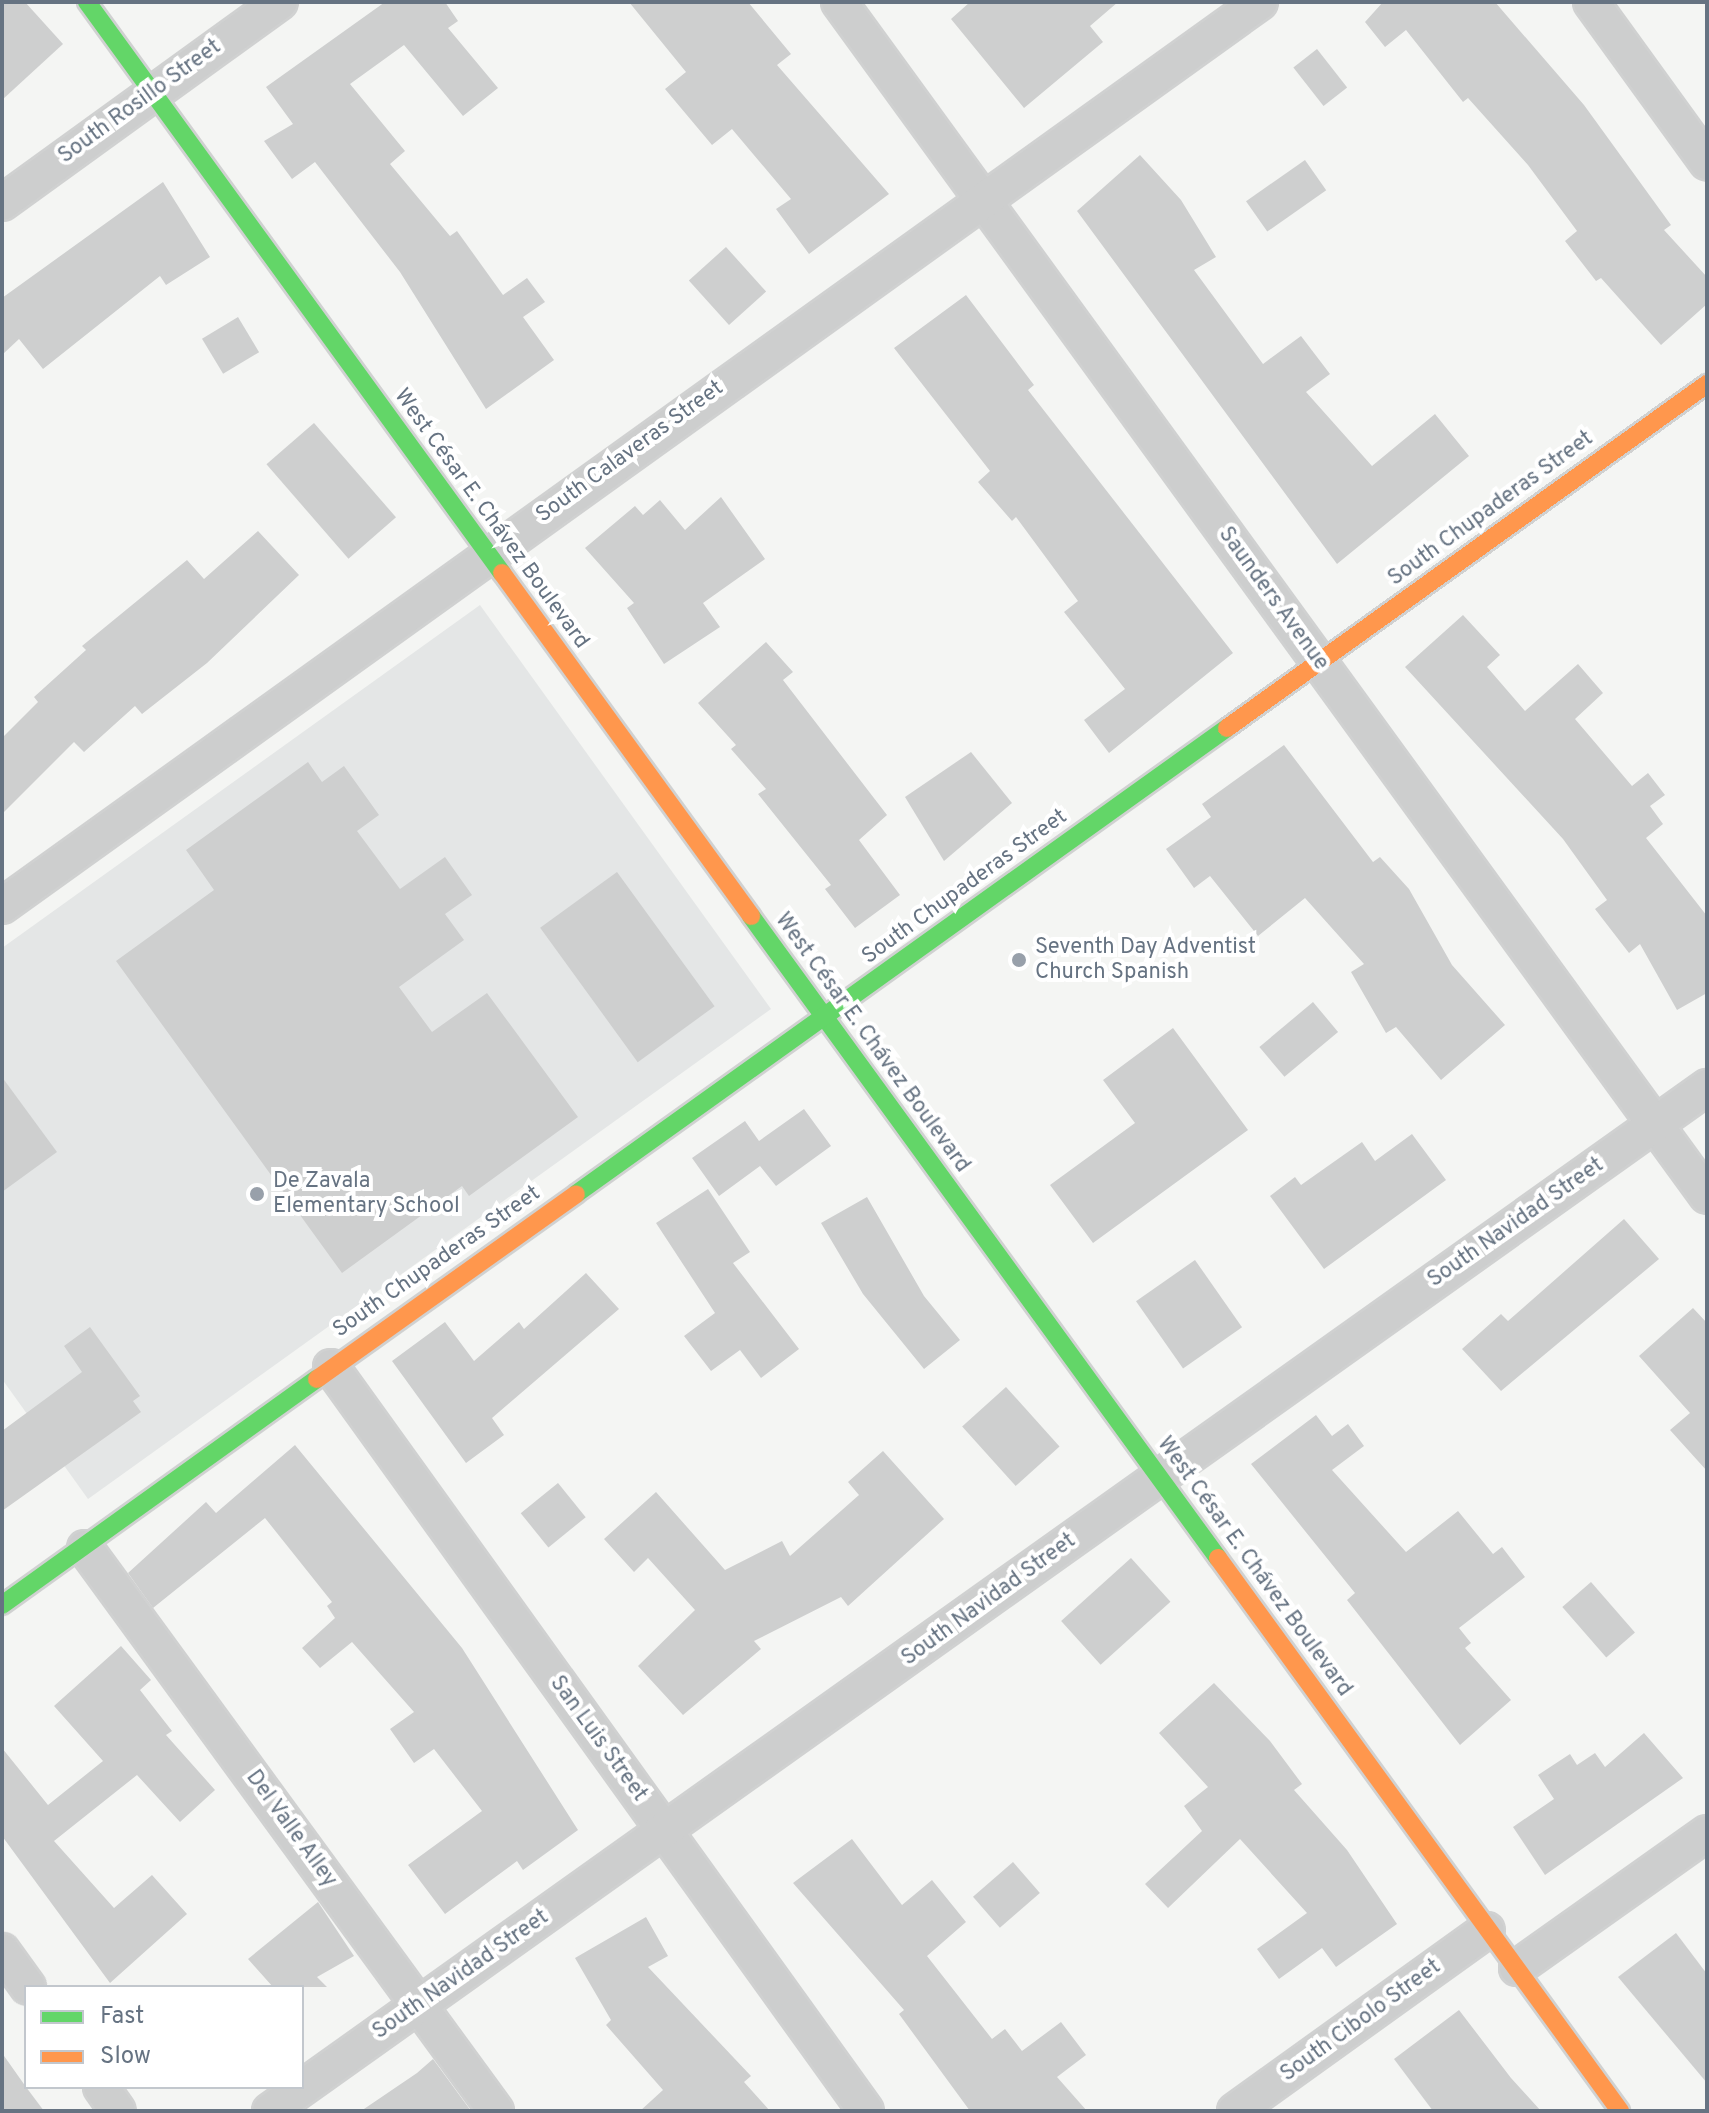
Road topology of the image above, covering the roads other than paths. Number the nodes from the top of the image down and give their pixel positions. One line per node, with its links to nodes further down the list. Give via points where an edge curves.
1 (87, 2): 6 (street, West César E. Chávez Boulevard)
2 (280, 2): 6 (street, South Rosillo Street)
3 (839, 2): 8 (street, Saunders Avenue)
4 (1260, 2): 8 (street, South Calaveras Street)
5 (1591, 2): 7 (street)
6 (153, 91): 9 (street, South Rosillo Street); 11 (street, West César E. Chávez Boulevard)
7 (1707, 162)
8 (983, 201): 11 (street, South Calaveras Street); 12 (street, Saunders Avenue)
9 (2, 203)
10 (1707, 384): 12 (street, South Chupaderas Street)
11 (487, 554): 13 (street, South Calaveras Street); 14 (street, West César E. Chávez Boulevard)
12 (1319, 663): 14 (street, South Chupaderas Street); 16 (street, Saunders Avenue)
13 (2, 906)
14 (824, 1018): 18 (street, South Chupaderas Street); 19 (street, West César E. Chávez Boulevard)
15 (1707, 1087): 16 (street, South Navidad Street)
16 (1654, 1125): 17 (street, Saunders Avenue); 19 (street, South Navidad Street)
17 (1707, 1196)
18 (331, 1367): 20 (street, South Chupaderas Street); 22 (street, San Luis Street)
19 (1159, 1477): 22 (street, South Navidad Street); 24 (street, West César E. Chávez Boulevard)
20 (90, 1544): 21 (street, South Chupaderas Street); 28 (street, Del Valle Alley)
21 (2, 1605)
22 (665, 1832): 28 (street, South Navidad Street); 35 (street, San Luis Street)
23 (1707, 1833): 26 (street)
24 (1487, 1930): 26 (street, West César E. Chávez Boulevard); 36 (street, South Cibolo Street)
25 (2, 1951): 27 (street)
26 (1517, 1968): 37 (street, West César E. Chávez Boulevard)
27 (27, 1985)
28 (420, 2003): 29 (street, South Navidad Street); 34 (street, Del Valle Alley)
29 (304, 2087)
30 (102, 2089): 32 (street)
31 (301, 2089): 33 (street, South Navidad Street)
32 (118, 2111)
33 (270, 2111)
34 (496, 2111)
35 (866, 2111)
36 (1235, 2111)
37 (1620, 2111)

